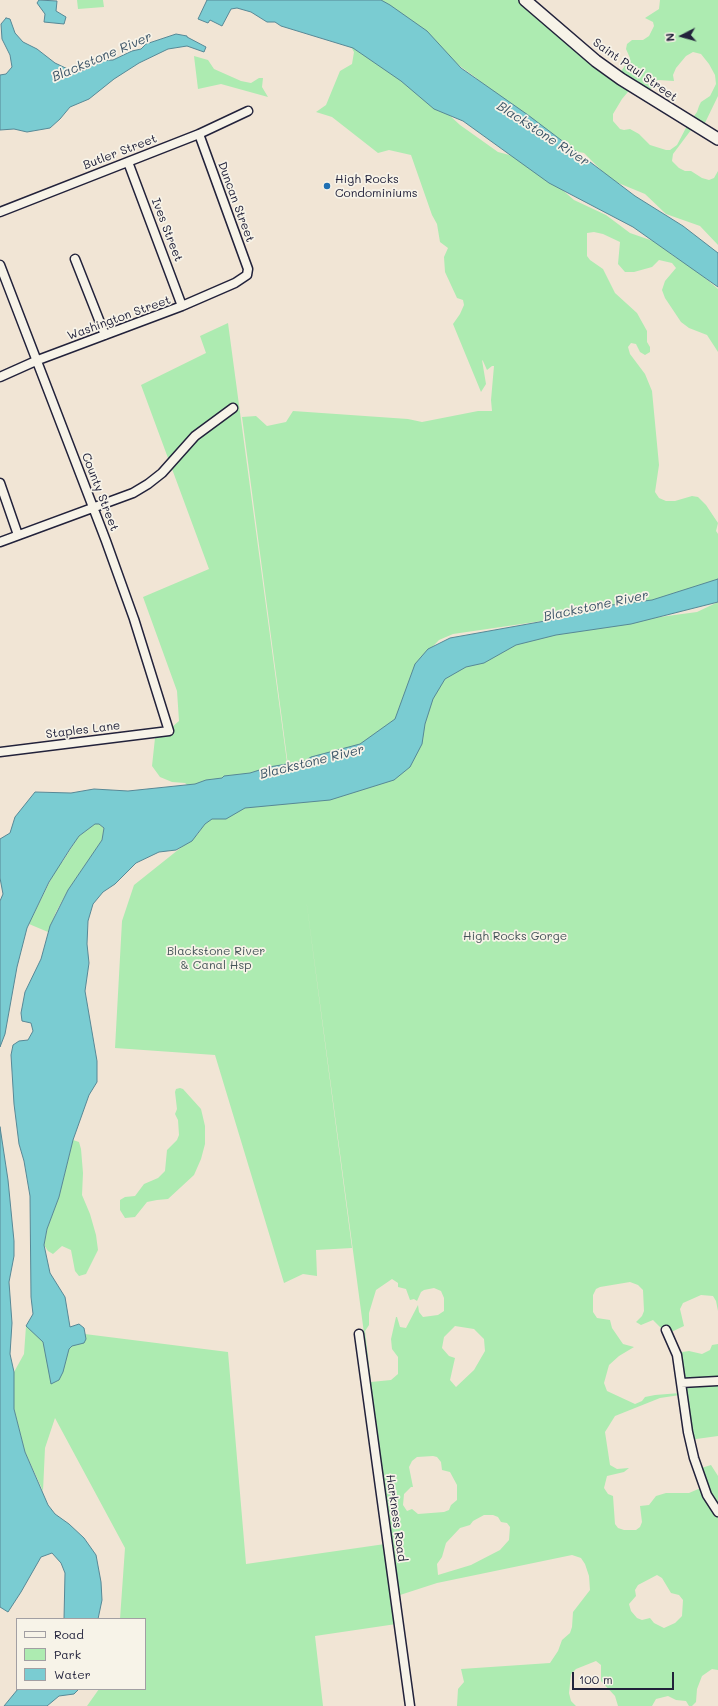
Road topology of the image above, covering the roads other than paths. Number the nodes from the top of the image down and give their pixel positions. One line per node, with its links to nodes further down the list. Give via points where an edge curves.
1 (525, 0): 4 (main road, Saint Paul Street, via 596,61)
2 (248, 111): 3 (street, Butler Street)
3 (198, 134): 5 (street, Butler Street); 9 (street, Duncan Street, via 248,269)
4 (718, 139)
5 (128, 162): 6 (street, Butler Street); 10 (street, Ives Street)
6 (0, 212)
7 (75, 259): 11 (street)
8 (0, 265): 12 (street, County Street)
9 (244, 278): 10 (street, Washington Street)
10 (182, 306): 11 (street, Washington Street)
11 (105, 336): 12 (street, Washington Street)
12 (38, 360): 13 (street, Washington Street); 16 (street, County Street)
13 (0, 377)
14 (233, 408): 16 (street, via 195,436 157,478 132,492)
15 (0, 483): 17 (street)
16 (93, 508): 17 (street); 19 (street, County Street, via 134,619)
17 (18, 535): 18 (street)
18 (0, 542)
19 (169, 731): 20 (street, Staples Lane)
20 (0, 752)
21 (666, 1330): 24 (street, via 677,1355)
22 (359, 1334): 26 (street, Harkness Road)
23 (718, 1381): 24 (street)
24 (681, 1383): 25 (street, via 694,1458 707,1495)
25 (718, 1512)
26 (410, 1706)

